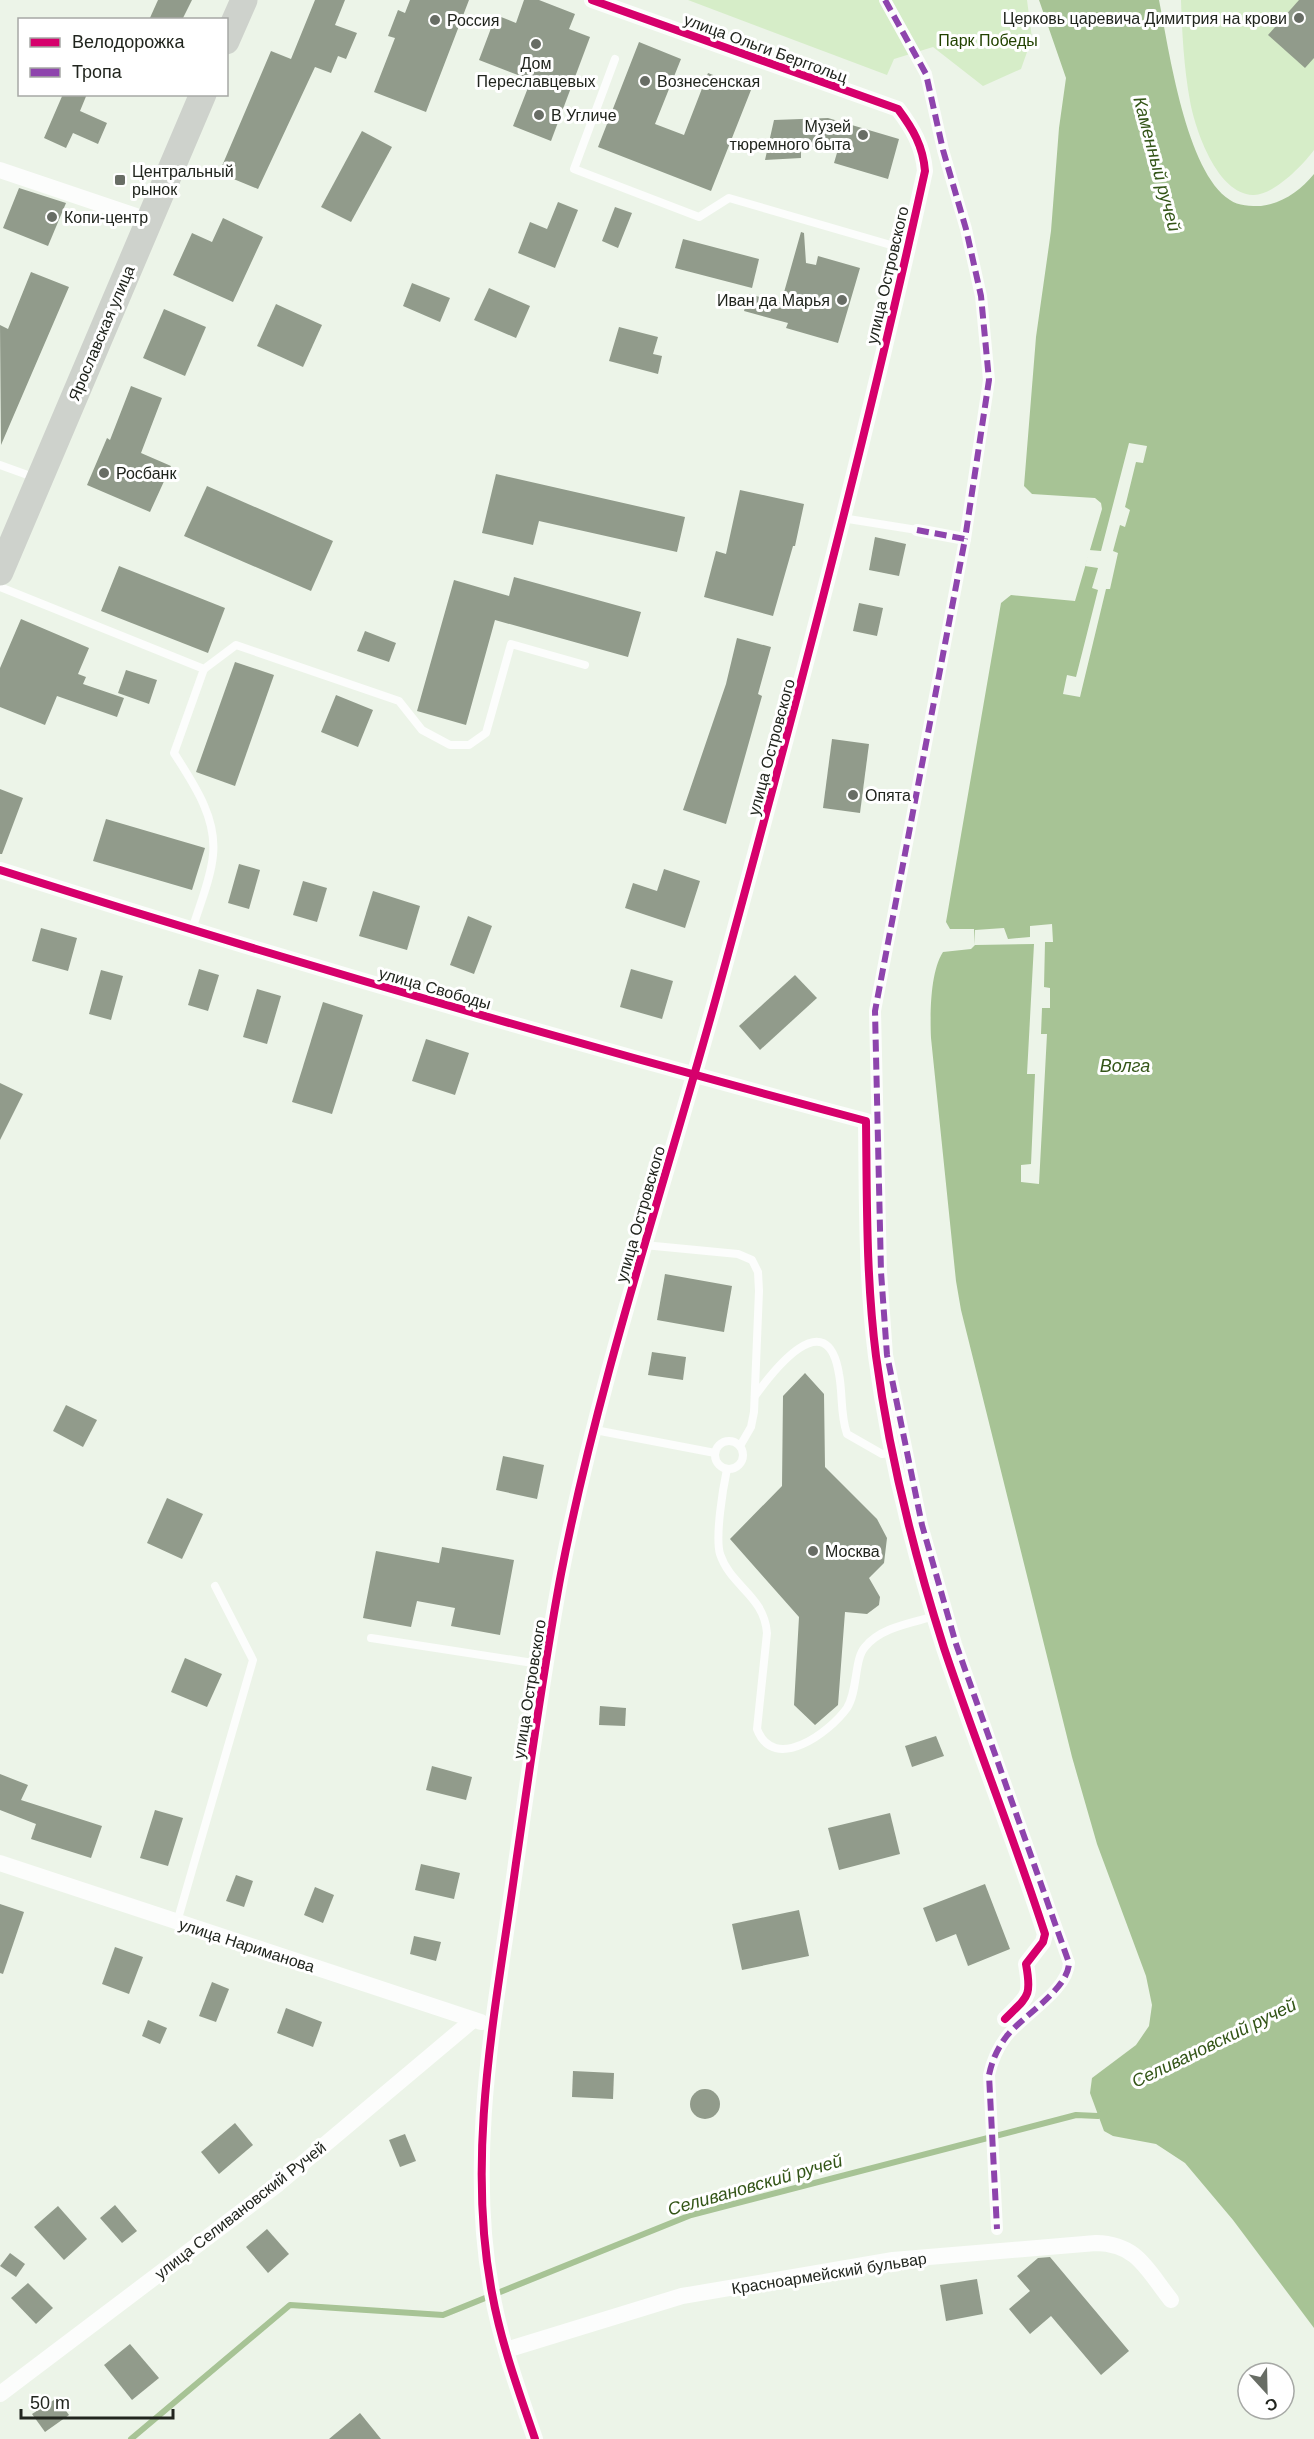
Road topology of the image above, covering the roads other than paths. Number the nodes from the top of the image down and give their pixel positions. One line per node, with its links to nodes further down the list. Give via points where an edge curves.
1 (244, 0): 4 (main road)
2 (592, 0): 7 (street, улица Ольги Берггольц)
3 (885, 0): 15 (street, via 926,74 981,296 989,380)
4 (228, 36)
5 (615, 59): 10 (lane, via 574,168 699,217 729,198)
6 (202, 96): 9 (main road, Ярославская улица)
7 (898, 109): 10 (street, улица Островского, via 914,131 926,171)
8 (0, 170): 9 (street)
9 (148, 220): 12 (main road, Ярославская улица)
10 (908, 250): 13 (street, улица Островского)
11 (0, 465): 12 (lane)
12 (39, 479): 16 (main road, Ярославская улица)
13 (842, 518): 14 (lane); 22 (street, улица Островского, via 803,681)
14 (917, 530): 15 (street)
15 (965, 539): 39 (street, via 875,1011 875,1063 887,1355 922,1525 956,1644 1069,1963 1066,1977 1006,2036 993,2058 989,2075)
16 (0, 572)
17 (0, 587): 19 (lane)
18 (585, 665): 19 (lane, via 511,644 486,733 469,745 450,745 422,730 399,701 236,645)
19 (204, 669): 21 (lane, via 174,753 200,795 212,830 213,855)
20 (0, 870): 21 (street, улица Свободы)
21 (192, 931): 22 (street, улица Свободы)
22 (694, 1075): 23 (street, улица Островского); 27 (street, улица Свободы, via 866,1121 868,1273 876,1357)
23 (644, 1245): 24 (lane, via 738,1254 752,1260 758,1272 759,1291); 25 (street, улица Островского)
24 (755, 1397): 26 (lane, via 751,1427); 27 (lane, via 794,1350 808,1342 823,1344 834,1354 847,1434 882,1454)
25 (595, 1430): 28 (lane); 33 (street, улица Островского, via 561,1573)
26 (740, 1446): 28 (lane, via 728,1441 719,1445); 29 (lane, via 742,1462)
27 (894, 1452): 31 (street)
28 (715, 1454): 29 (lane, via 718,1464)
29 (727, 1469): 31 (lane, via 720,1552 766,1619 757,1730 761,1740 783,1751 811,1741 847,1707 855,1689 863,1648 877,1636)
30 (215, 1586): 35 (lane, via 253,1660)
31 (935, 1616): 36 (street, via 1046,1934 1026,1964 1030,1989 1026,1998)
32 (371, 1638): 33 (lane)
33 (546, 1665): 38 (street, улица Островского)
34 (0, 1863): 35 (street, улица Нариманова)
35 (177, 1922): 37 (street, улица Нариманова)
36 (1005, 2019)
37 (473, 2020): 38 (street, улица Нариманова); 42 (street, улица Селивановский Ручей, via 278,2184)
38 (494, 2026): 41 (street, улица Островского, via 483,2151 484,2206 492,2296)
39 (997, 2229)
40 (1171, 2300): 41 (street, Красноармейский бульвар, via 1127,2248 1096,2243 893,2260 682,2296)
41 (507, 2350): 43 (street, улица Островского)
42 (0, 2394)
43 (535, 2439)

